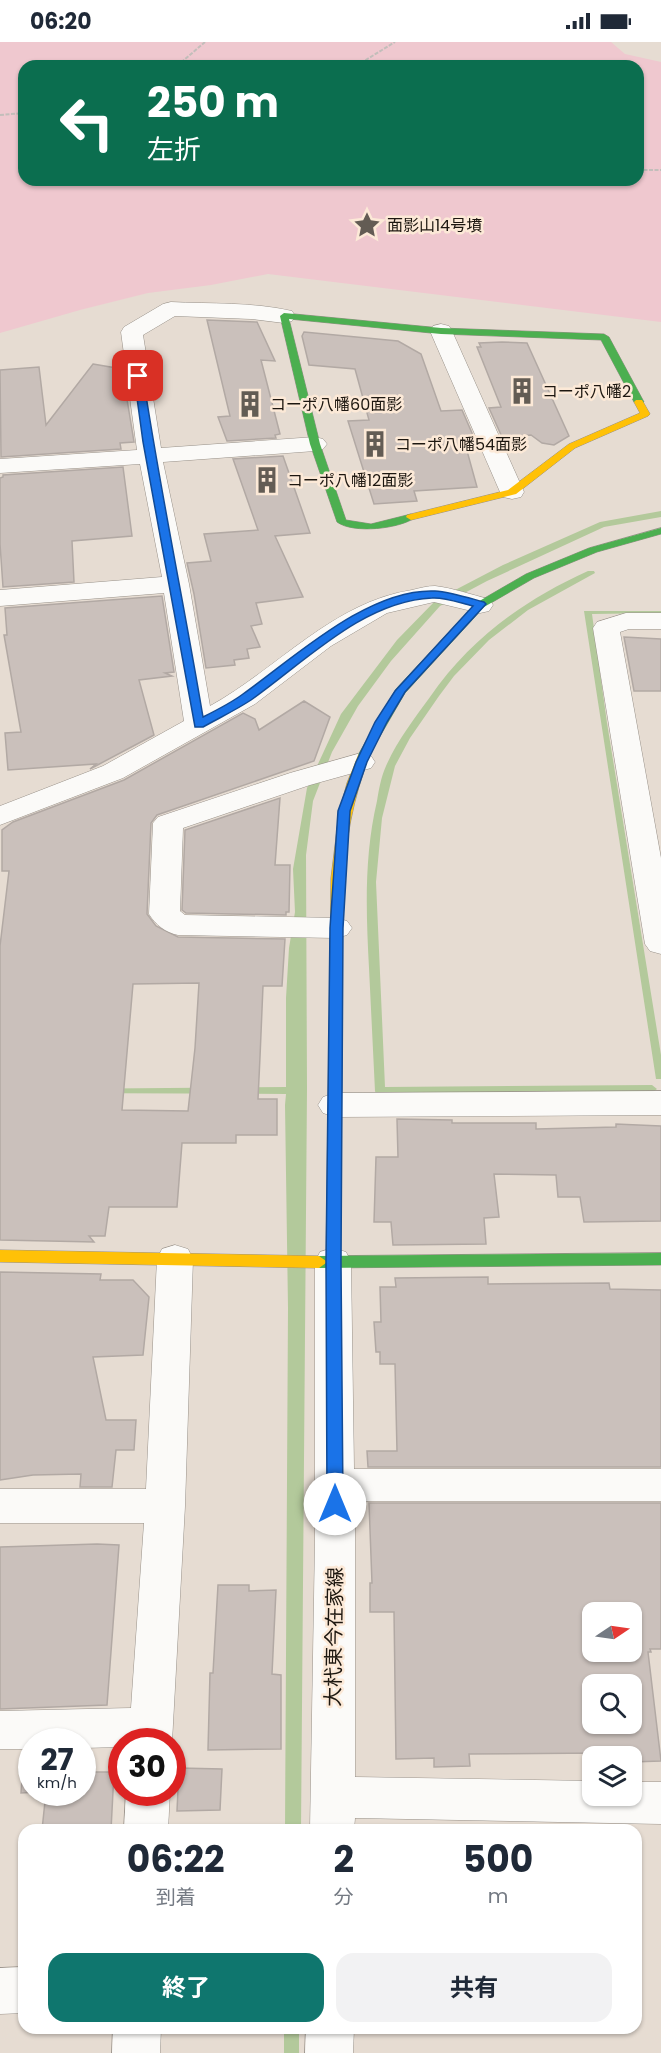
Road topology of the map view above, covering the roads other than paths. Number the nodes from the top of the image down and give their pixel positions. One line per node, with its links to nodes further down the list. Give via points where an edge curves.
1 (284, 316): 2 (street); 3 (street); 4 (street, via 171,309 132,332)
2 (441, 331): 6 (street); 6 (street, via 604,337 645,414 572,446)
3 (315, 444): 4 (street); 6 (street, via 342,522 371,527)
4 (150, 456): 5 (street); 8 (street)
5 (0, 466)
6 (512, 492)
7 (661, 531): 10 (street, 大杙東今在家線, via 593,550 530,576)
8 (176, 584): 9 (street); 12 (street)
9 (0, 598)
10 (480, 604): 12 (street, via 434,594 378,607 322,640 245,698); 13 (street, 大杙東今在家線, via 400,691)
11 (661, 621): 16 (street, via 626,621 606,628)
12 (199, 724): 14 (street, via 112,772)
13 (362, 762): 15 (street, 大杙東今在家線); 15 (street, via 168,823 164,914 178,926)
14 (0, 816)
15 (310, 927): 18 (street, 大杙東今在家線)
16 (661, 944)
17 (661, 1103): 18 (street)
18 (335, 1106): 22 (street, 大杙東今在家線)
19 (0, 1256): 20 (street)
20 (175, 1259): 22 (street); 26 (street)
21 (661, 1259): 22 (street)
22 (333, 1262): 23 (street, 大杙東今在家線)
23 (335, 1485): 24 (street); 32 (street, 大杙東今在家線)
24 (661, 1485)
25 (0, 1506): 26 (street)
26 (165, 1506): 27 (street)
27 (150, 1728)
28 (0, 1730): 29 (street)
29 (108, 1733)
30 (661, 1803): 32 (street)
31 (147, 1806): 33 (street)
32 (332, 1813)
33 (146, 1824)
34 (18, 1990): 35 (street)
35 (0, 1991)
36 (137, 2034): 38 (street)
37 (330, 2034): 39 (street)
38 (136, 2053)
39 (330, 2053)

